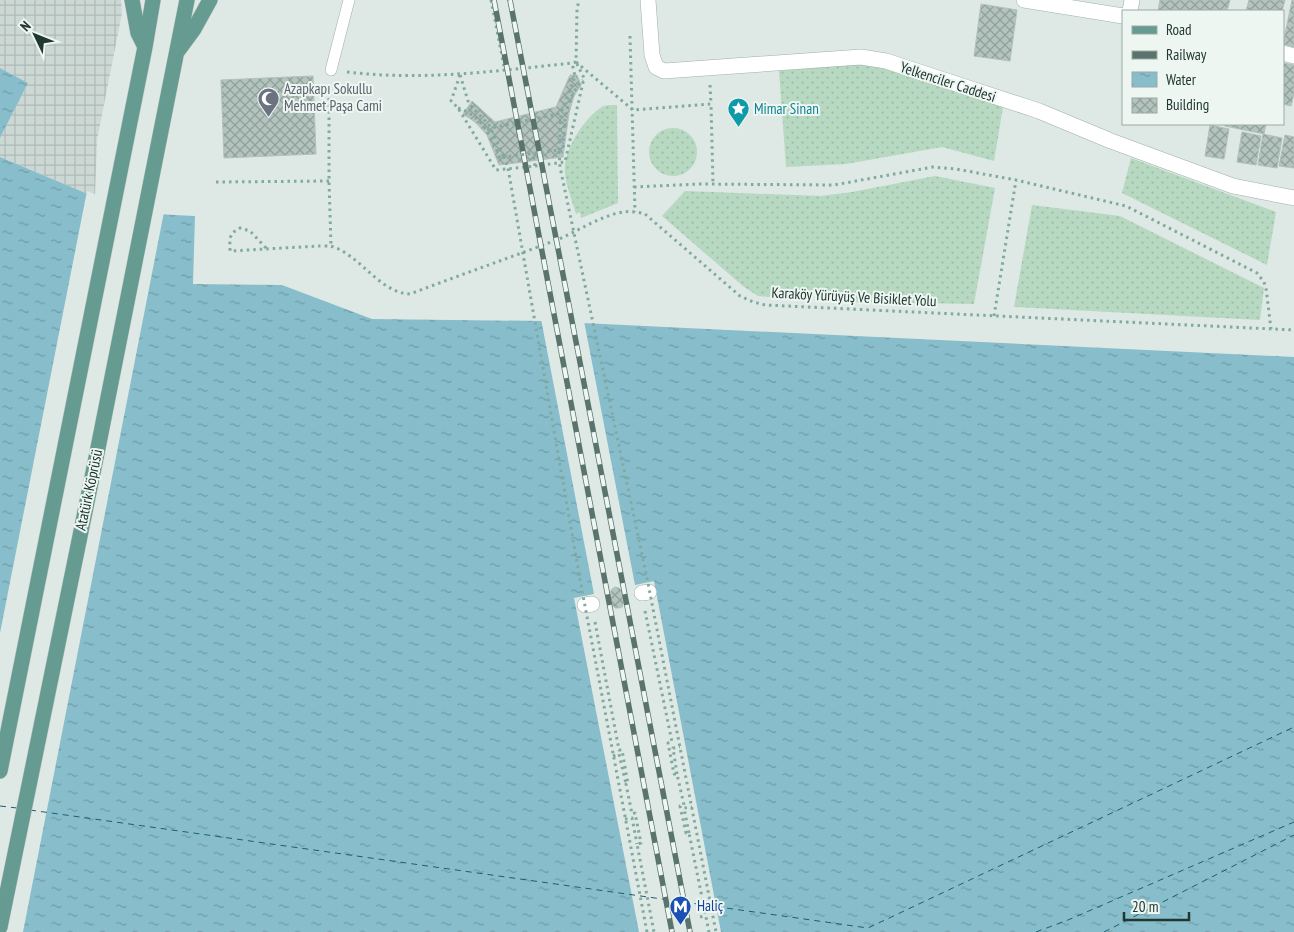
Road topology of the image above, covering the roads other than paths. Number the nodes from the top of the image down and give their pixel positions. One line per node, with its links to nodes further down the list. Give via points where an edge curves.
1 (132, 0): 9 (main road, via 138,33)
2 (153, 0): 9 (main road, Atatürk Köprüsü)
3 (187, 0): 10 (main road, Atatürk Köprüsü)
4 (210, 0): 10 (main road, via 194,30)
5 (348, 0): 11 (lane)
6 (648, 0): 12 (street, Yelkenciler Caddesi, via 652,55 656,67 664,71 861,57 886,61 1039,111 1233,186)
7 (1024, 0): 8 (street)
8 (1122, 16)
9 (145, 47): 13 (main road, Atatürk Köprüsü)
10 (176, 53): 14 (main road, Atatürk Köprüsü)
11 (331, 70)
12 (1294, 198)
13 (0, 771)
14 (0, 927)

